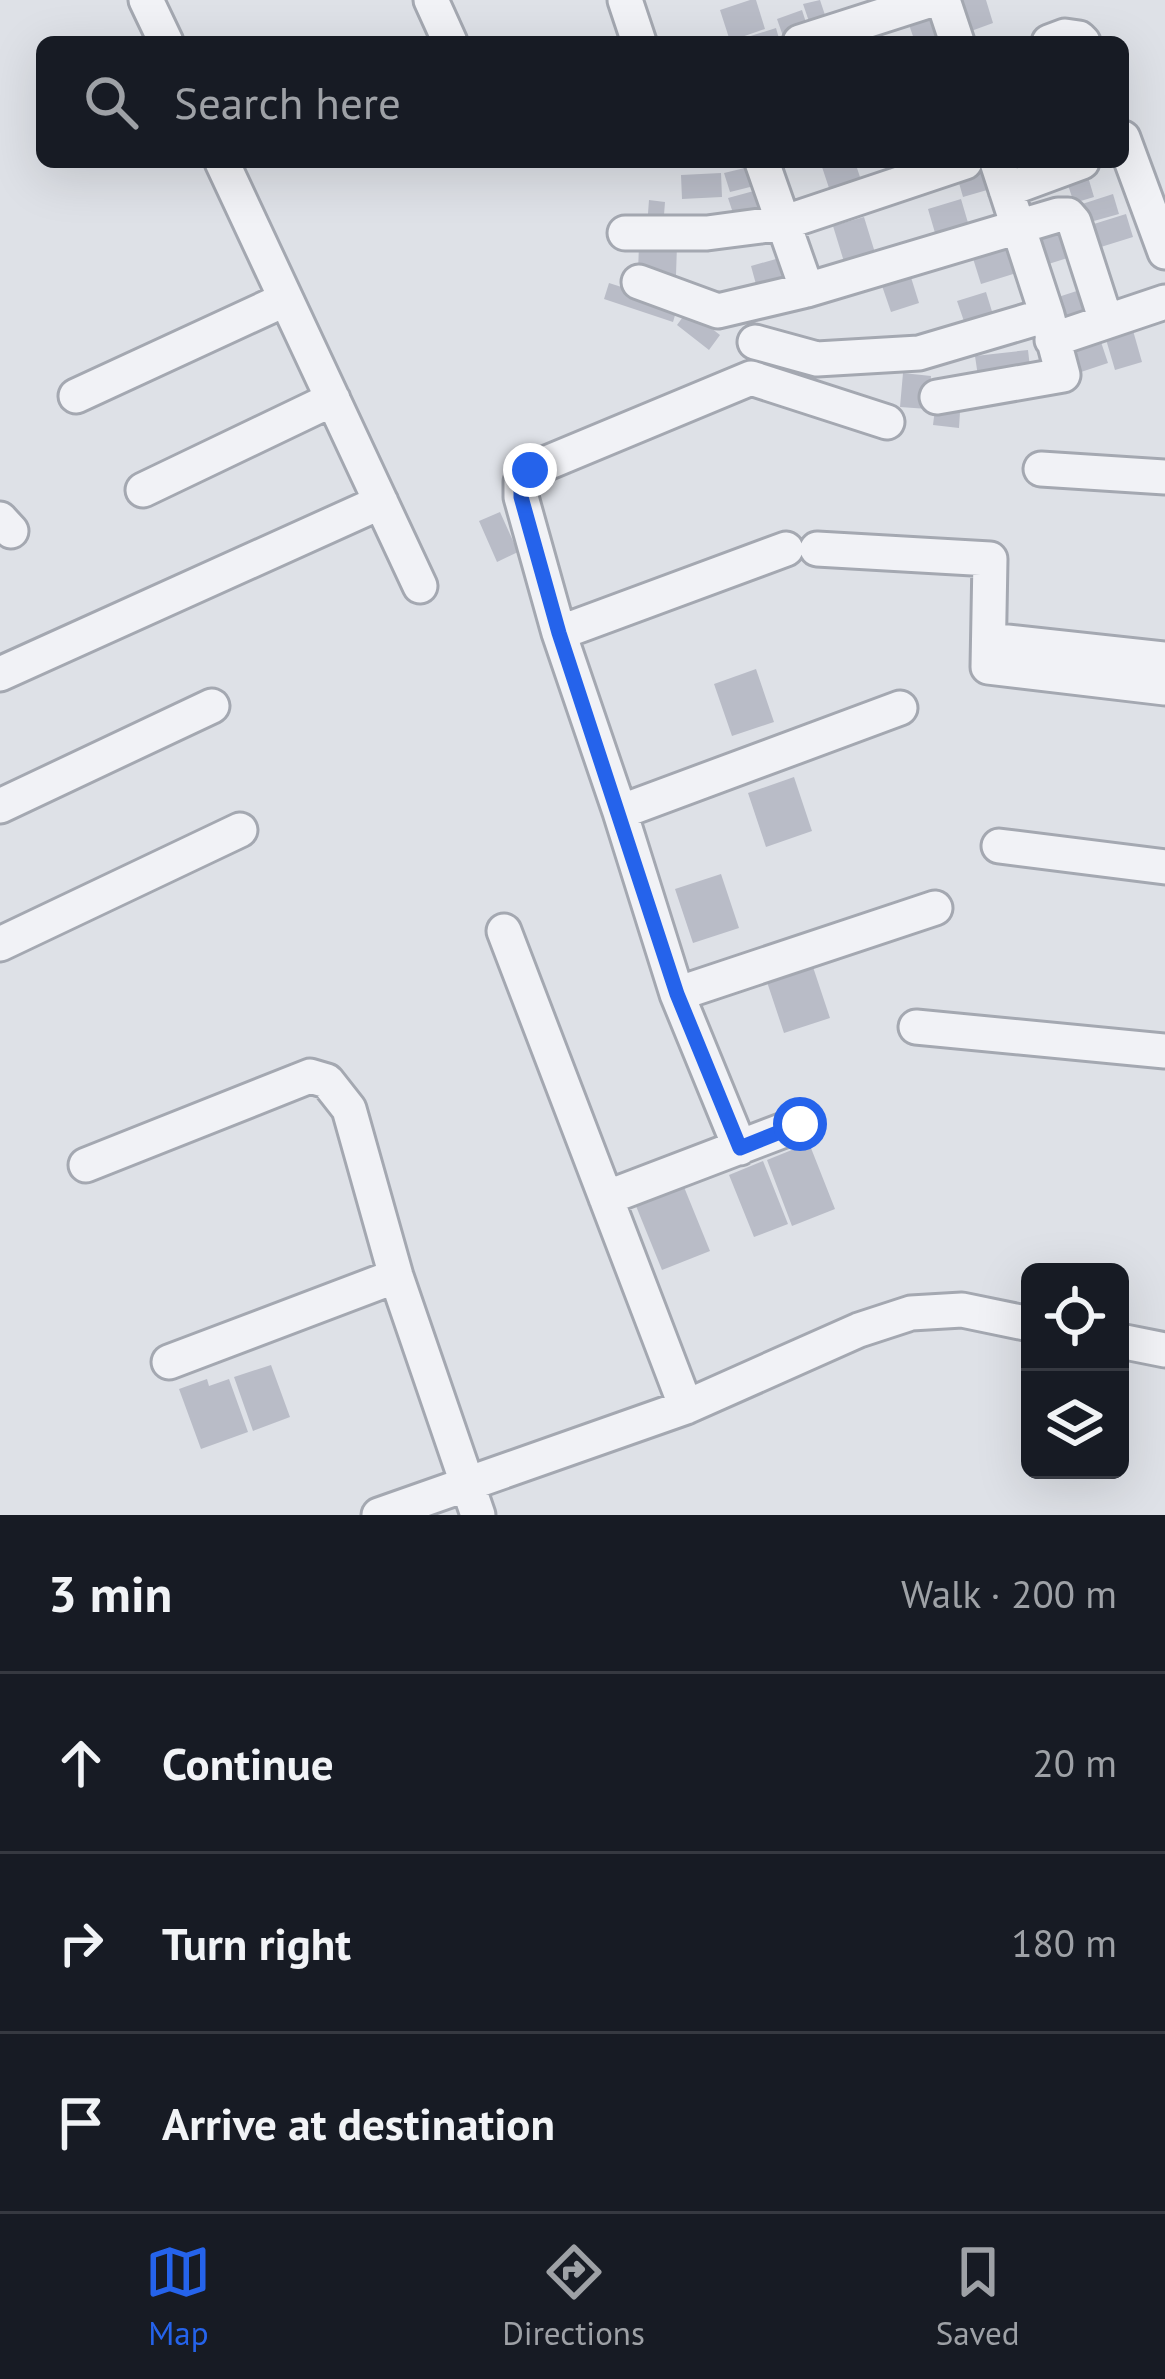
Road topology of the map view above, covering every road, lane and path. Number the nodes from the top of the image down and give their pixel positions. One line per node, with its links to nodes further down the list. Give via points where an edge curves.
1 (146, 0): 6 (street)
2 (430, 0): 7 (street)
3 (625, 0): 8 (street)
4 (931, 0): 9 (street)
5 (943, 0): 10 (street)
6 (163, 36)
7 (447, 36)
8 (636, 36)
9 (819, 36)
10 (955, 36)
11 (1129, 157): 20 (street)
12 (225, 168): 23 (street)
13 (764, 168): 17 (street)
14 (947, 168): 17 (street)
15 (1047, 168): 16 (street)
16 (1001, 176): 18 (street)
17 (783, 223): 19 (street); 22 (street)
18 (1018, 228): 22 (street); 25 (street, via 1068,215); 26 (street)
19 (625, 233)
20 (1165, 251)
21 (639, 282): 22 (street, via 718,311)
22 (808, 290)
23 (286, 299): 28 (street); 30 (street)
24 (1165, 302): 25 (street)
25 (1106, 321): 26 (street)
26 (1049, 328): 27 (street, via 919,352 817,359); 29 (street, via 1063,375)
27 (755, 342)
28 (76, 396)
29 (937, 397)
30 (333, 399): 34 (street); 35 (street)
31 (887, 422): 37 (street, via 751,378 530,470 521,497)
32 (1041, 469): 33 (street)
33 (1165, 478)
34 (143, 490)
35 (381, 502): 36 (street); 40 (street)
36 (420, 586)
37 (559, 633): 38 (street, via 801,549 990,559); 45 (street)
38 (989, 640): 39 (street); 41 (street, via 988,667)
39 (1165, 659)
40 (0, 674)
41 (1165, 688)
42 (212, 706): 44 (street)
43 (899, 708): 45 (street)
44 (0, 806)
45 (620, 812): 52 (street)
46 (240, 830): 51 (street)
47 (999, 846): 48 (street)
48 (1165, 867)
49 (935, 908): 52 (street)
50 (504, 931): 58 (street)
51 (0, 944)
52 (677, 994): 56 (street)
53 (916, 1027): 54 (street)
54 (1165, 1051)
55 (800, 1124): 56 (street)
56 (740, 1148): 58 (street)
57 (86, 1165): 59 (street, via 310,1076 327,1081 350,1109)
58 (606, 1198): 64 (street)
59 (396, 1276): 63 (street); 65 (street)
60 (1021, 1322): 64 (street, via 962,1310 910,1312)
61 (1129, 1343): 62 (street)
62 (1165, 1350)
63 (169, 1362)
64 (686, 1407): 65 (street)
65 (472, 1501): 66 (street)
66 (380, 1515)

